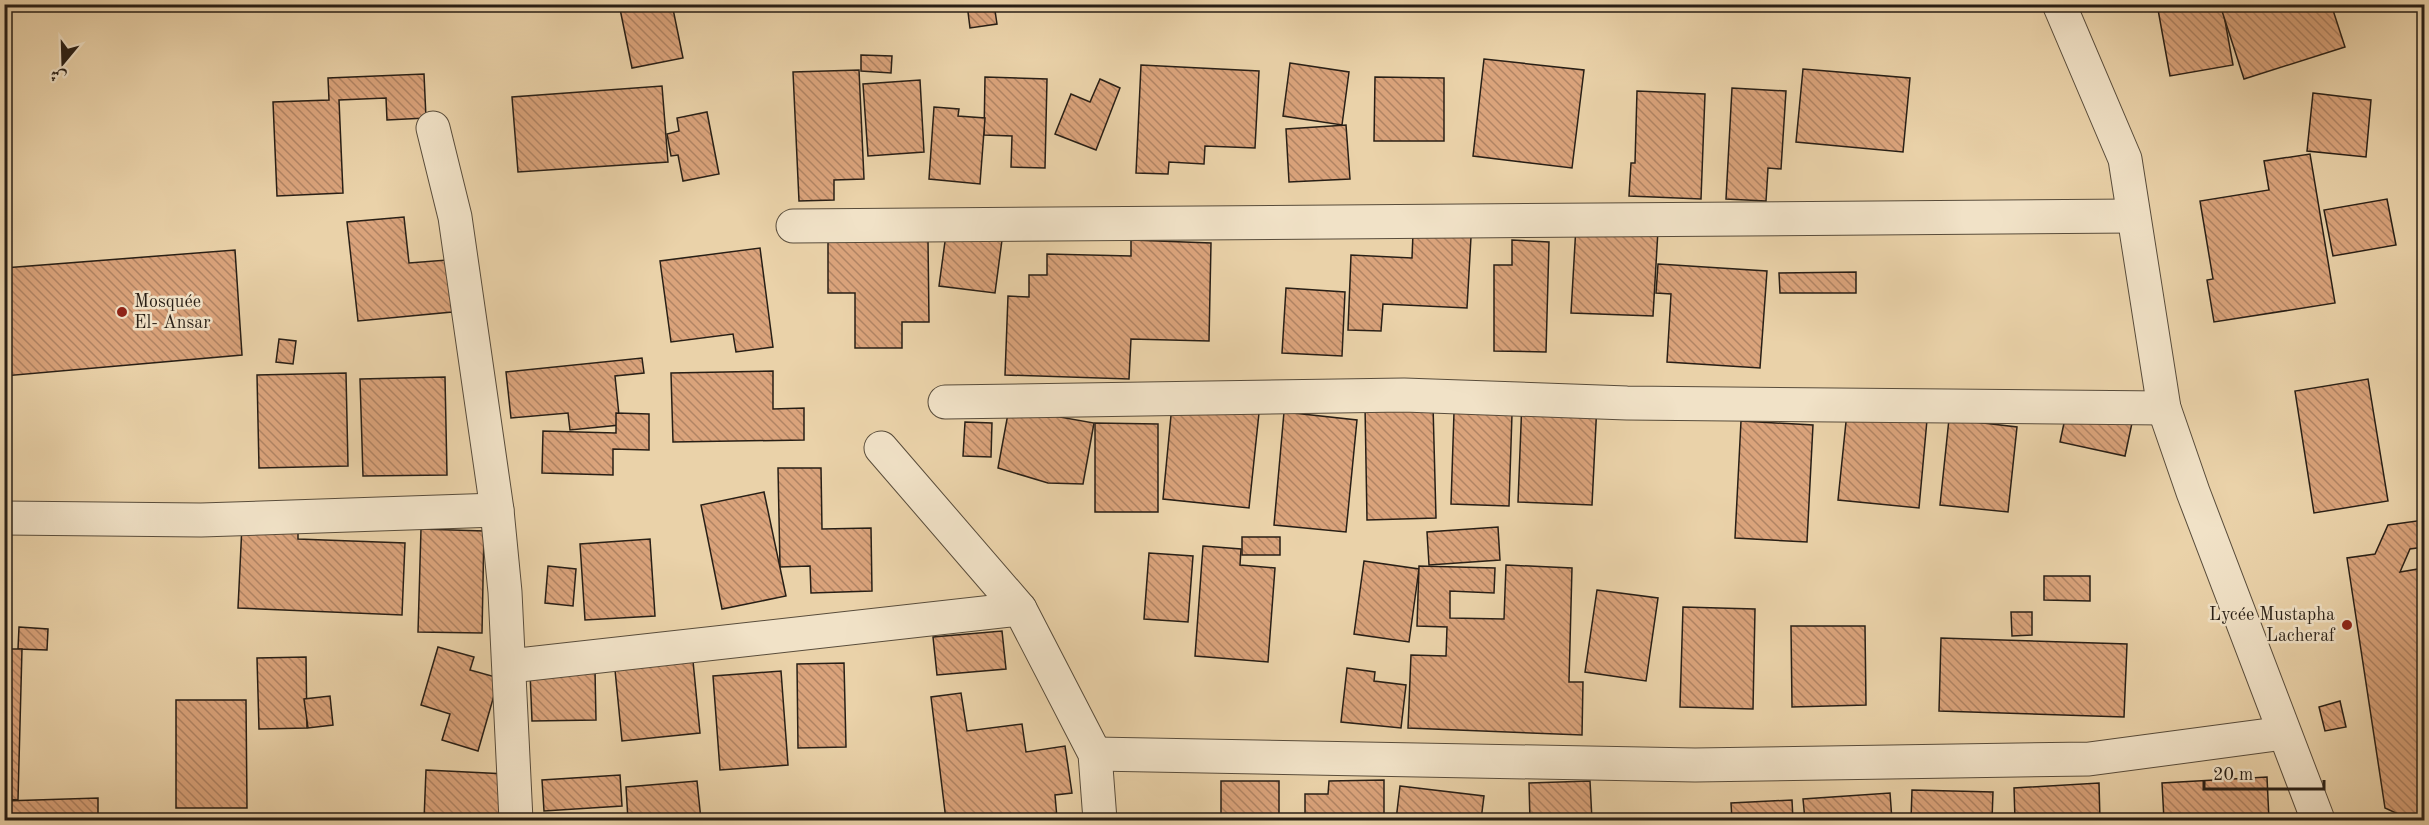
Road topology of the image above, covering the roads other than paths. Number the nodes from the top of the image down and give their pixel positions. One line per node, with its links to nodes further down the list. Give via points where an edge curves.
1 (2059, 4): 3 (street, via 2125,159)
2 (433, 128): 8 (street, via 455,217)
3 (2132, 216): 4 (street); 6 (street)
4 (793, 226)
5 (945, 402): 6 (street, via 1404,395 1627,403)
6 (2164, 408): 12 (street)
7 (881, 448): 10 (street)
8 (497, 510): 9 (street, via 201,520); 11 (street)
9 (4, 518)
10 (1020, 609): 11 (street); 13 (street)
11 (510, 666): 14 (street)
12 (2284, 734): 13 (street, via 2089,759 1695,765); 16 (street)
13 (1095, 754): 15 (street)
14 (516, 820)
15 (1100, 820)
16 (2318, 820)

